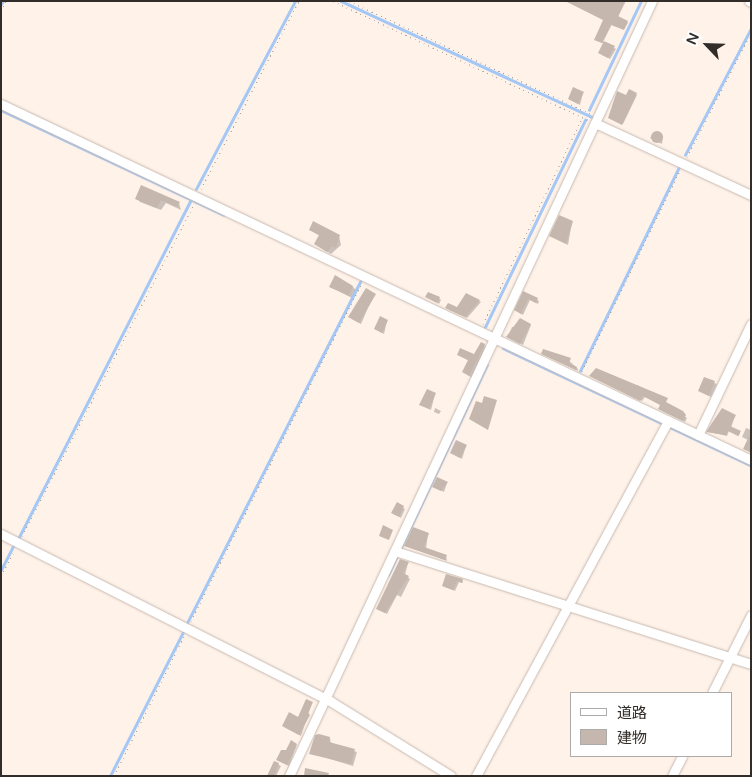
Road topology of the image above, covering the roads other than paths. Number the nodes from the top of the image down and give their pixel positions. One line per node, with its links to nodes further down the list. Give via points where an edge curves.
1 (652, 1): 3 (street)
2 (1, 104): 6 (street, via 196,199)
3 (597, 120): 4 (street); 6 (street)
4 (751, 195)
5 (751, 324): 8 (street)
6 (496, 338): 7 (street); 11 (street)
7 (667, 424): 8 (street); 12 (street)
8 (698, 435): 9 (street)
9 (751, 460)
10 (1, 534): 17 (street)
11 (397, 552): 12 (street); 17 (street)
12 (567, 606): 14 (street); 21 (street)
13 (751, 615): 14 (street)
14 (728, 656): 15 (street); 16 (street)
15 (751, 664)
16 (712, 692)
17 (326, 701): 19 (street); 20 (street)
18 (682, 757): 22 (street)
19 (289, 776)
20 (451, 776)
21 (476, 776)
22 (672, 776)

